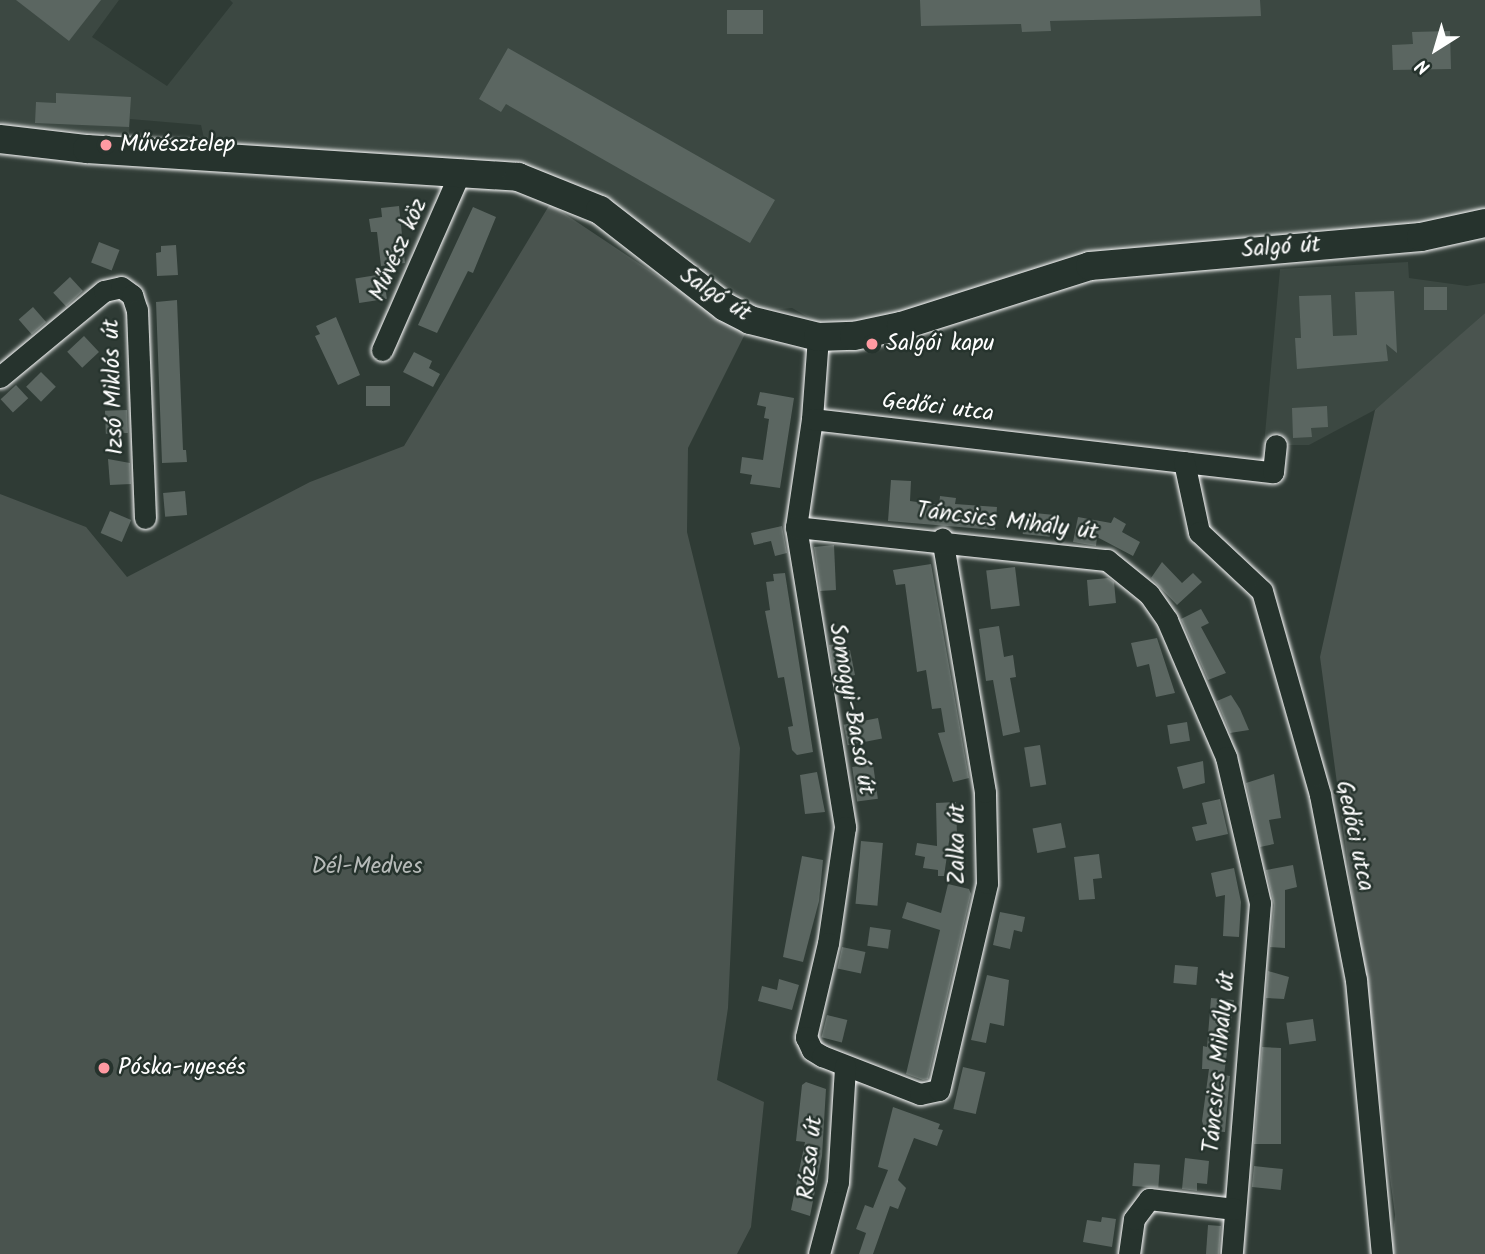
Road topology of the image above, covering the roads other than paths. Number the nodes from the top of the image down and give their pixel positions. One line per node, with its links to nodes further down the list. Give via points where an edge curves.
1 (0, 139): 2 (main road, Salgó út, via 87,149)
2 (461, 170): 4 (main road, Salgó út, via 518,177 556,188 600,210 726,307 750,320); 5 (street, Művész köz)
3 (1485, 223): 4 (main road, Salgó út, via 1421,237 1090,265 901,326 854,336)
4 (818, 337): 7 (street, Somogyi-Bacsó út)
5 (382, 350)
6 (0, 377): 10 (street, Izsó Miklós út, via 104,291 121,287 132,295 137,310)
7 (812, 419): 9 (street, Gedőci utca); 11 (street, Somogyi-Bacsó út)
8 (1276, 445): 9 (street, Gedőci utca, via 1273,472)
9 (1184, 462): 18 (street, Gedőci utca, via 1199,532 1262,591 1320,794 1356,980)
10 (145, 518)
11 (796, 527): 12 (street, Táncsics Mihály út); 13 (street, Somogyi-Bacsó út, via 845,827 828,943 807,1037 812,1050)
12 (942, 539): 13 (street, Zalka út, via 985,792 987,883 939,1090 920,1094); 14 (street, Táncsics Mihály út, via 1107,560 1149,594 1167,620 1226,757 1260,903)
13 (845, 1066): 15 (street, Rózsa út, via 838,1182)
14 (1234, 1209): 16 (street, via 1149,1199 1133,1219); 17 (street, Táncsics Mihály út)
15 (819, 1254)
16 (1129, 1254)
17 (1232, 1254)
18 (1382, 1254)

